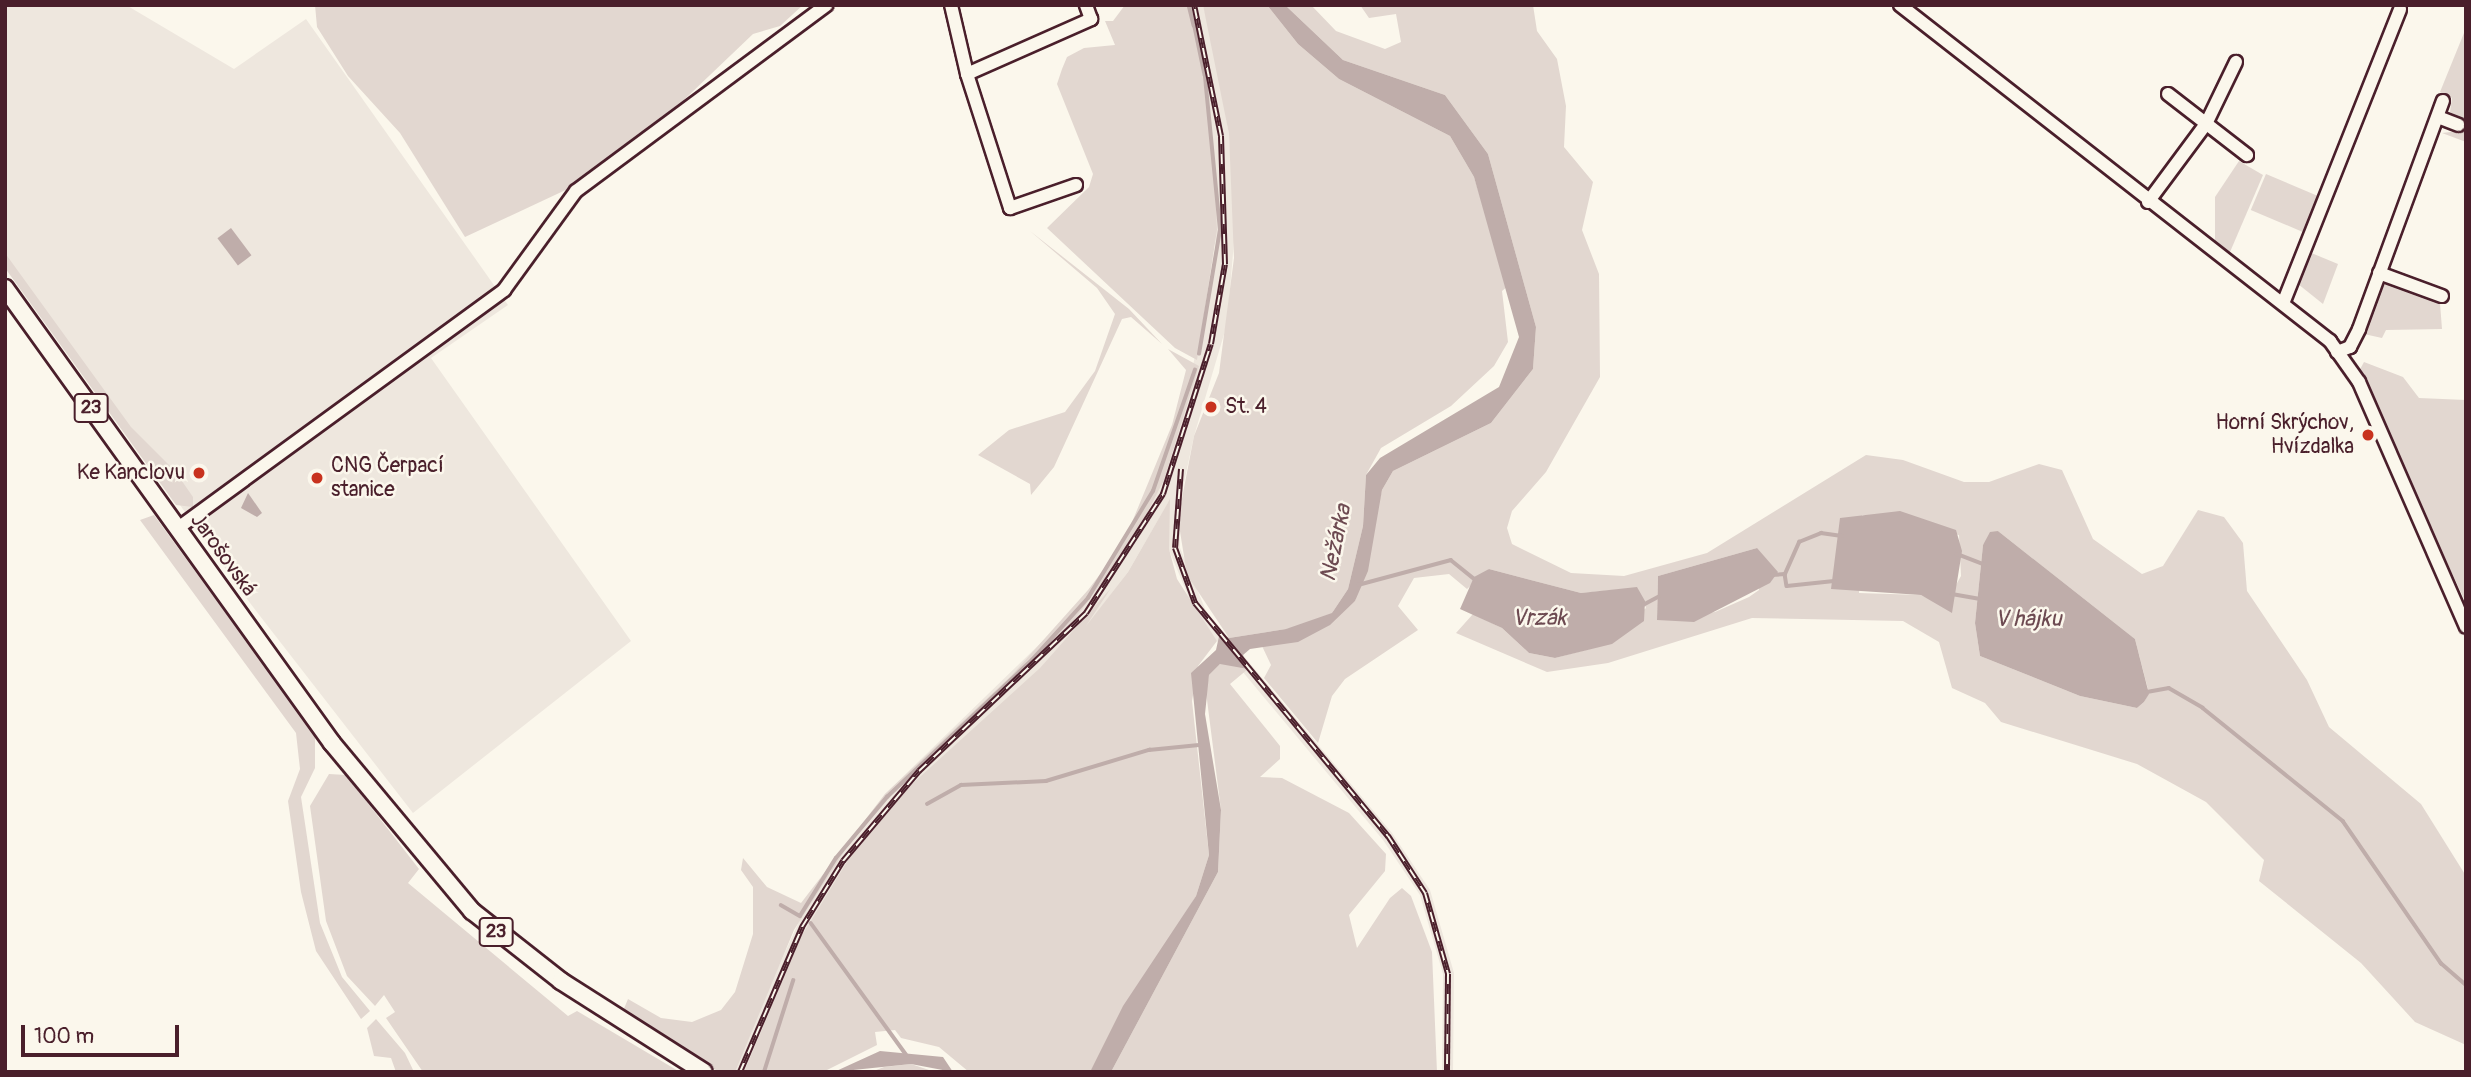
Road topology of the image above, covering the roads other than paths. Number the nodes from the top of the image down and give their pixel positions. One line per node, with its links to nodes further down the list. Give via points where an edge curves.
1 (826, 5): 21 (street, via 576,191 504,290)
2 (951, 5): 7 (street)
3 (1086, 5): 7 (street, via 1091,19)
4 (1900, 5): 15 (street)
5 (2400, 9): 19 (street)
6 (2236, 62): 11 (street)
7 (967, 74): 14 (street, via 1010,208)
8 (2168, 94): 11 (street)
9 (2443, 101): 10 (street)
10 (2438, 117): 12 (street); 16 (street)
11 (2206, 124): 13 (street); 15 (street)
12 (2459, 125)
13 (2247, 155)
14 (1076, 185)
15 (2148, 202): 19 (street)
16 (2379, 273): 18 (street); 20 (street, via 2350,346)
17 (5, 288): 21 (main road, Jarošovská / 23)
18 (2442, 296)
19 (2284, 301): 20 (street)
20 (2337, 352): 22 (street, via 2358,382)
21 (178, 528): 23 (main road, Jarošovská / 23, via 332,743 472,911 561,981)
22 (2466, 628)
23 (704, 1072)

